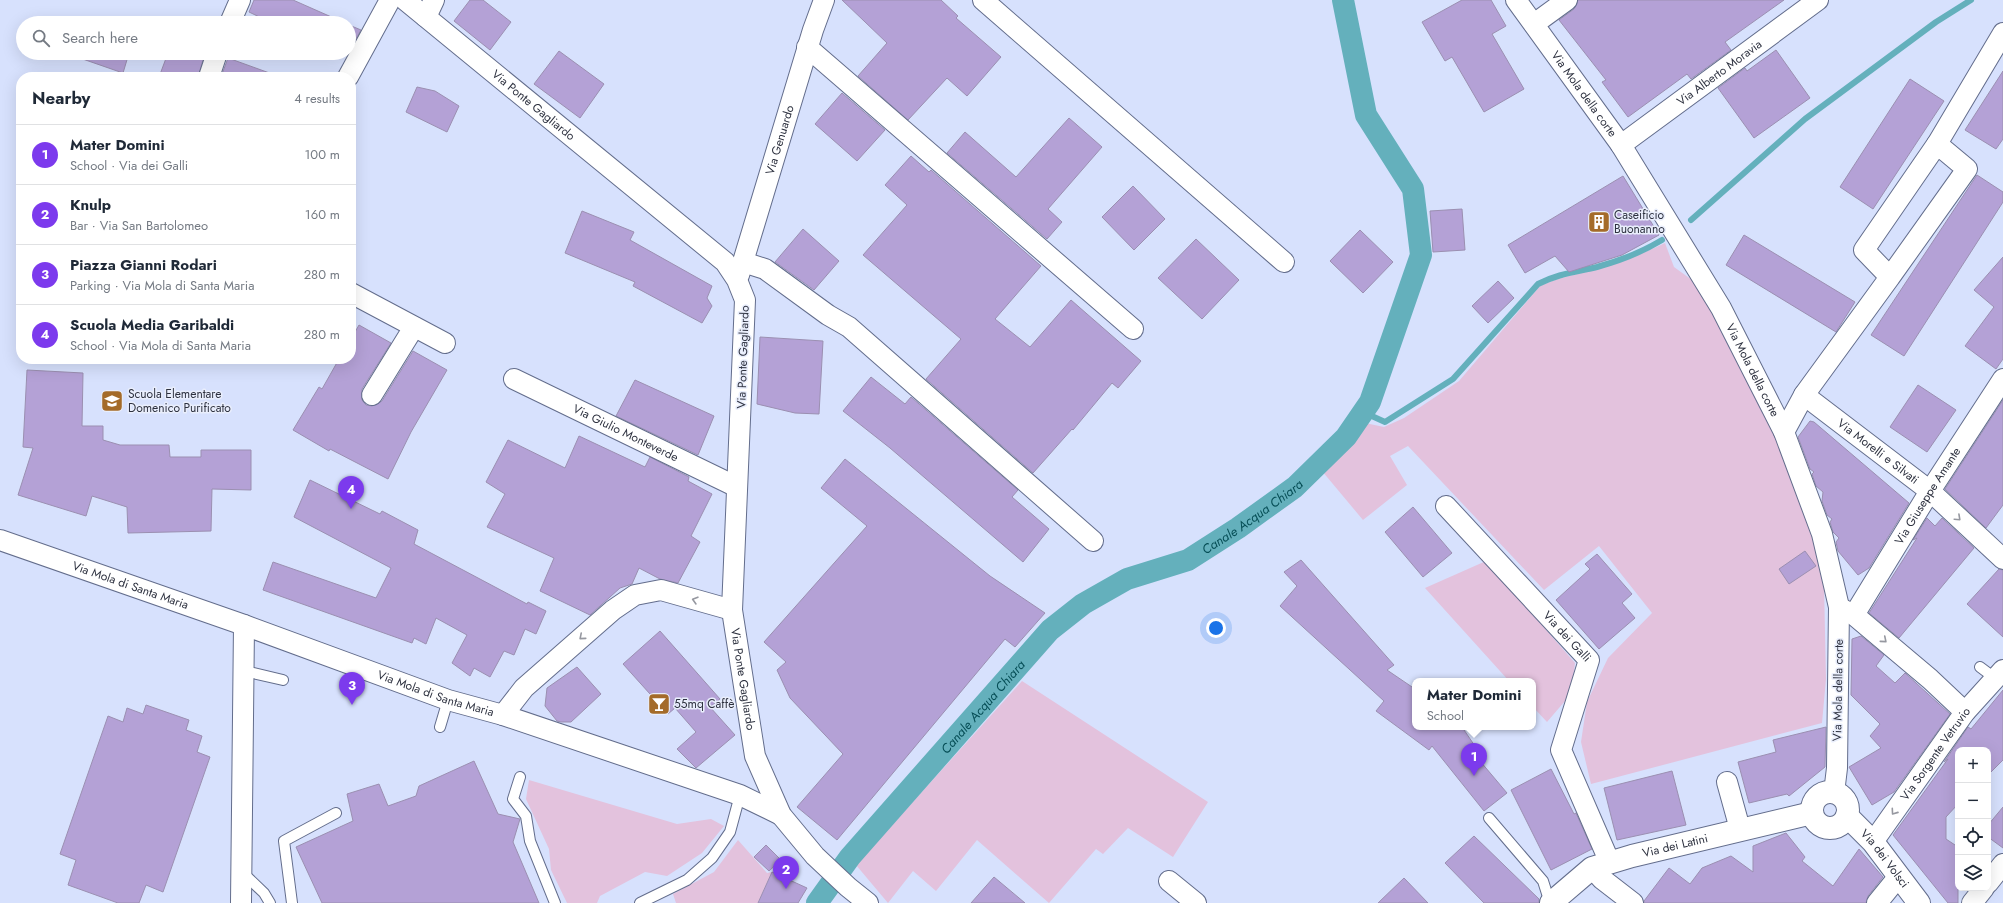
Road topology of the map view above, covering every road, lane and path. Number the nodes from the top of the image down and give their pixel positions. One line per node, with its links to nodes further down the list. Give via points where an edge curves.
1 (240, 0): 10 (street)
2 (390, 0): 16 (street)
3 (404, 0): 9 (street, Via Ponte Gagliardo)
4 (824, 0): 13 (street, Via Genuardo)
5 (983, 0): 19 (street)
6 (1516, 0): 11 (street, Via Mola della corte)
7 (1567, 0): 11 (street)
8 (1818, 0): 18 (street, Via Alberto Moravia)
9 (430, 9): 20 (street, Via Ponte Gagliardo, via 725,262)
10 (233, 16)
11 (1534, 24): 18 (street, Via Mola della corte)
12 (2003, 33): 17 (street)
13 (807, 47): 20 (street, Via Genuardo); 24 (street)
14 (215, 60): 15 (street)
15 (211, 72)
16 (351, 72)
17 (1937, 144): 21 (street, via 1864,250); 21 (street, via 1967,169)
18 (1621, 145): 30 (street, Via Mola della corte, via 1721,308)
19 (1284, 262)
20 (740, 271): 31 (street, Via Ponte Gagliardo, via 745,300); 35 (street, via 766,269 828,315 849,327)
21 (1890, 277): 29 (street)
22 (356, 296): 23 (street)
23 (414, 327): 25 (street); 28 (street)
24 (1133, 329)
25 (445, 343)
26 (514, 379): 31 (street, Via Giulio Monteverde)
27 (2002, 383): 32 (street, Via Giuseppe Amante)
28 (372, 395)
29 (1804, 395): 30 (street); 32 (street, Via Morelli e Silvati)
30 (1784, 432): 38 (street, Via Mola della corte, via 1822,534)
31 (737, 486): 37 (street, Via Ponte Gagliardo)
32 (1930, 491): 36 (street, Via Morelli e Silvati, one-way to 36); 38 (street, Via Giuseppe Amante)
33 (1446, 506): 60 (street, Via dei Galli, via 1589,660 1561,750)
34 (0, 540): 39 (street, Via Mola di Santa Maria)
35 (1093, 541)
36 (2003, 559)
37 (732, 610): 46 (street, one-way to 46, via 661,590 635,595 613,610 524,688); 54 (street, Via Ponte Gagliardo, via 755,756)
38 (1846, 611): 45 (street, one-way to 45, via 1932,674); 50 (street, Via Mola della corte)
39 (244, 625): 41 (street); 44 (street, Via Mola di Santa Maria)
40 (1980, 667): 42 (lane)
41 (239, 669): 43 (lane); 61 (street)
42 (2000, 674): 45 (street, Via Sorgente Vetruvio)
43 (283, 680)
44 (448, 700): 46 (street, Via Mola di Santa Maria); 47 (lane)
45 (1965, 712): 58 (street, Via Sorgente Vetruvio, one-way to 58)
46 (503, 715): 51 (street, Via Mola di Santa Maria)
47 (440, 727)
48 (520, 777): 69 (lane, via 513,799 526,816 530,841)
49 (1727, 782): 57 (street)
50 (1834, 793): 53 (street, via 1829,792 1818,797 1814,801); 55 (street, via 1844,799 1848,810)
51 (740, 795): 54 (street, Via Mola di Santa Maria); 70 (lane, via 730,832 712,858 687,880)
52 (336, 813): 68 (lane, via 284,841)
53 (1812, 813): 55 (street, via 1817,823 1828,828 1839,825); 57 (street, Via dei Latini)
54 (781, 815): 71 (street, via 815,856)
55 (1847, 816): 58 (street, Via dei Volsci)
56 (1489, 818): 73 (lane, via 1544,881)
57 (1740, 829): 60 (street, Via dei Latini)
58 (1873, 842): 62 (street, Via dei Volsci)
59 (2003, 864): 64 (street)
60 (1601, 865): 73 (street, Via dei Latini); 74 (street, via 1602,879)
61 (241, 872): 66 (street); 67 (lane, via 264,893)
62 (1899, 876): 75 (street); 76 (street, Via dei Volsci)
63 (1169, 881): 72 (street)
64 (1991, 886)
65 (1985, 891): 77 (street)
66 (241, 903)
67 (270, 903)
68 (292, 903)
69 (555, 903)
70 (640, 903)
71 (868, 903)
72 (1196, 903)
73 (1551, 903)
74 (1633, 903)
75 (1877, 903)
76 (1919, 903)
77 (1972, 903)

